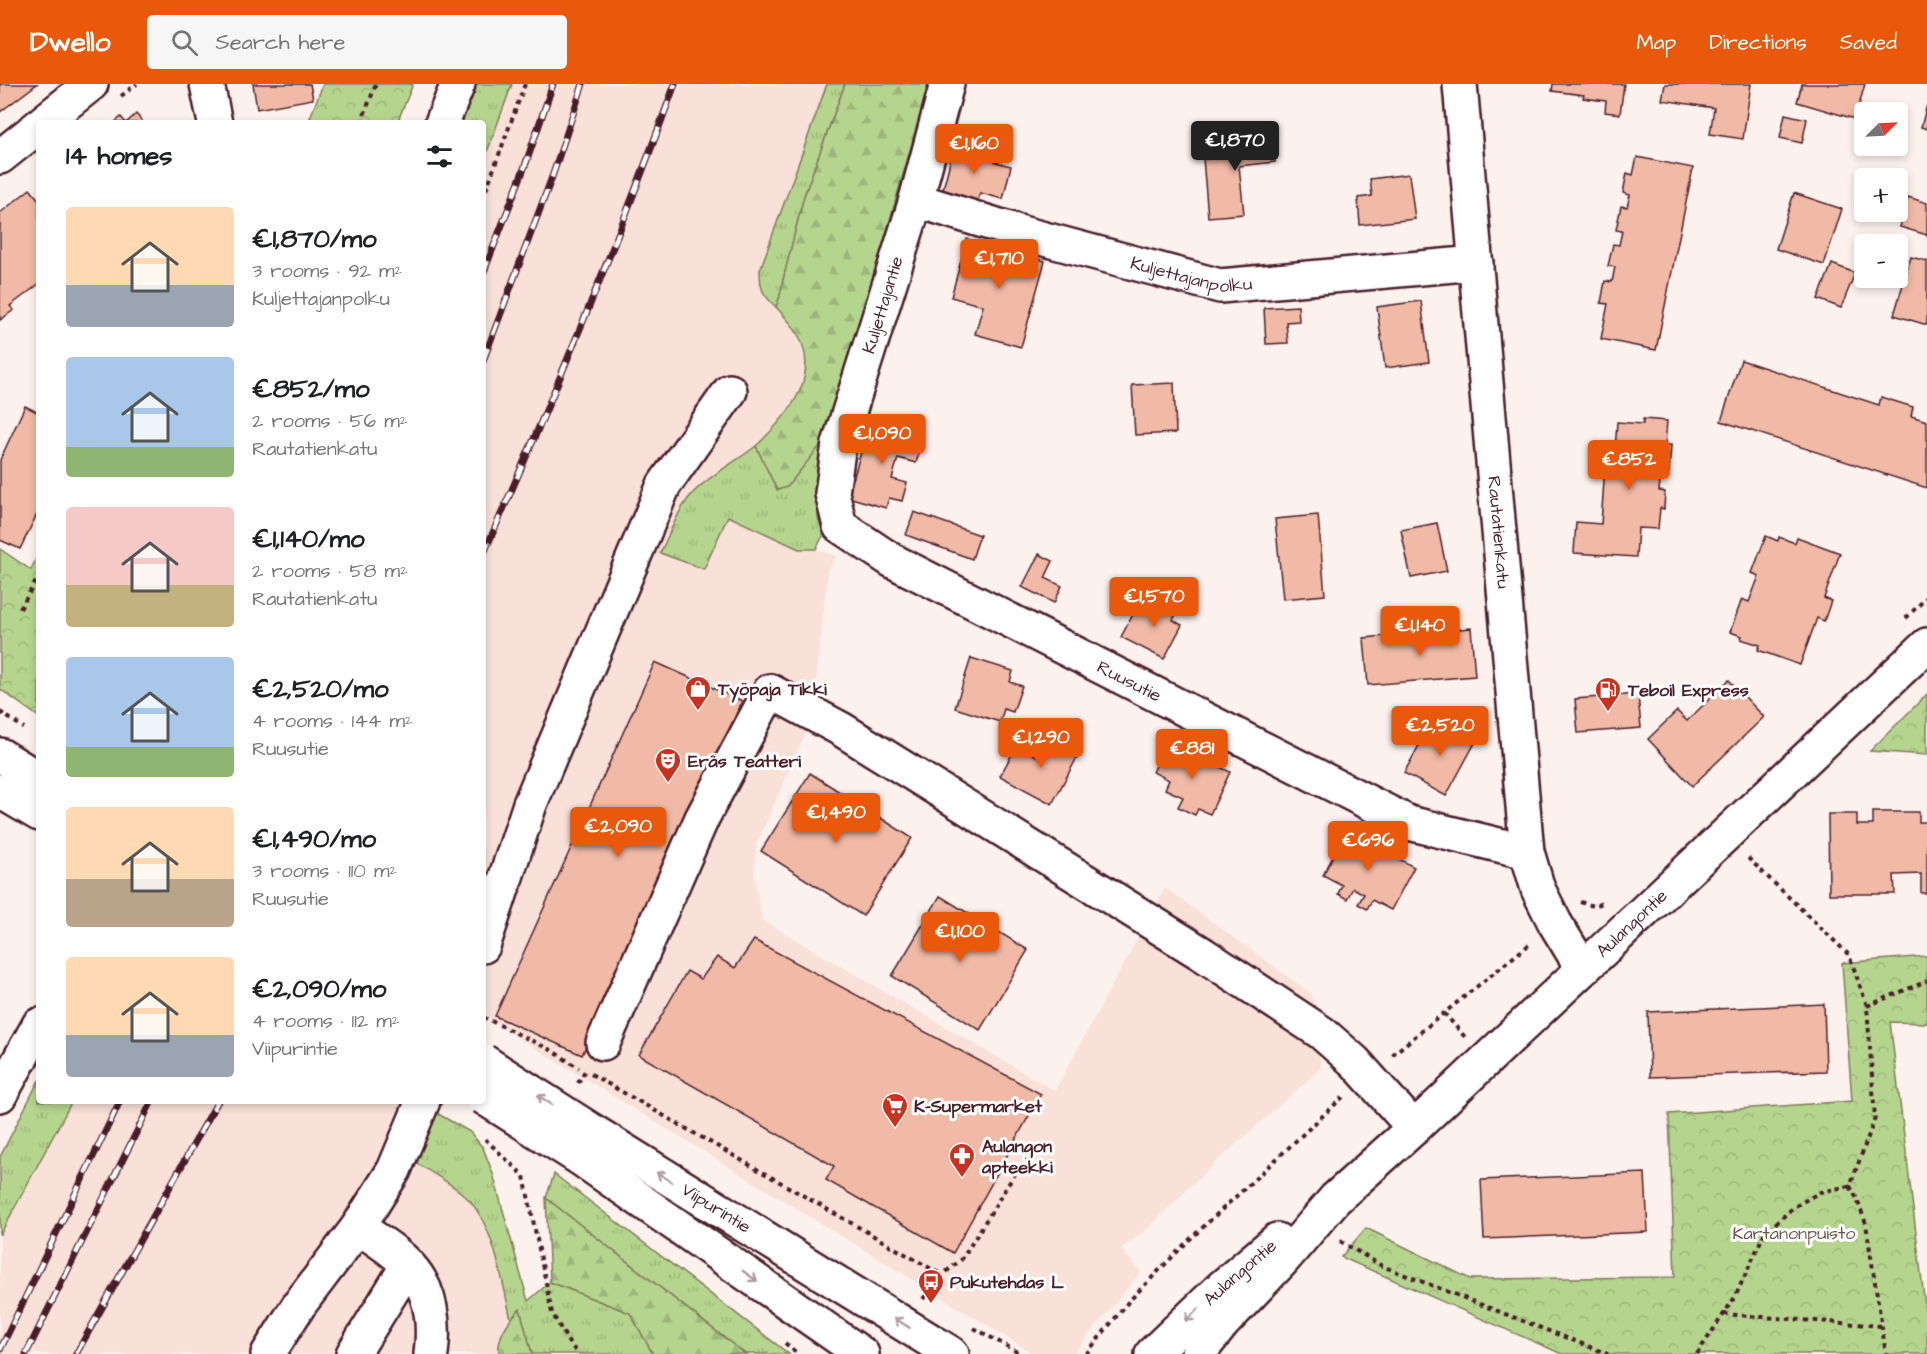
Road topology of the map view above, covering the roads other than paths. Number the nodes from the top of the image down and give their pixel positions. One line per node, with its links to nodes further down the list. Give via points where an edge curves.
1 (91, 84): 6 (street)
2 (207, 84): 7 (street)
3 (458, 84): 8 (street)
4 (947, 84): 11 (street, Kuljettajantie)
5 (1460, 84): 12 (street, Rautatienkatu)
6 (46, 120)
7 (214, 120)
8 (443, 120)
9 (36, 128): 10 (street)
10 (0, 157)
11 (916, 200): 12 (street, Kuljettajanpolku, via 1221,286); 14 (street, Kuljettajantie, via 840,444 832,493)
12 (1476, 263): 20 (street, Rautatienkatu)
13 (730, 391): 21 (street, via 664,484 530,804)
14 (840, 526): 20 (street, Ruusutie, via 891,560 1410,823)
15 (1927, 645): 22 (street, Aulangontie)
16 (0, 755): 17 (street)
17 (36, 776)
18 (0, 791): 19 (street)
19 (36, 812)
20 (1527, 852): 22 (street, Rautatienkatu, via 1538,889)
21 (486, 937)
22 (1583, 969): 29 (street, Aulangontie)
23 (36, 1030): 26 (street)
24 (603, 1043): 29 (street, via 702,818 770,691 840,729 1204,955 1322,1033)
25 (486, 1063): 30 (street, Viipurintie, one-way to 25, bridge)
26 (0, 1095)
27 (486, 1097): 30 (street, Viipurintie, bridge)
28 (422, 1104): 32 (street, via 394,1170)
29 (1414, 1128): 31 (street, Aulangontie)
30 (586, 1145): 37 (street, Viipurintie, one-way to 37); 38 (street, Viipurintie, one-way to 30)
31 (1335, 1199): 39 (street, Aulangontie, one-way to 39, via 1284,1234); 40 (street, Aulangontie)
32 (358, 1227): 33 (street); 34 (street, via 299,1305)
33 (408, 1264): 35 (street); 36 (street, via 417,1275 431,1309)
34 (268, 1354)
35 (352, 1354)
36 (431, 1354)
37 (862, 1354)
38 (952, 1354)
39 (1152, 1354)
40 (1198, 1354)

